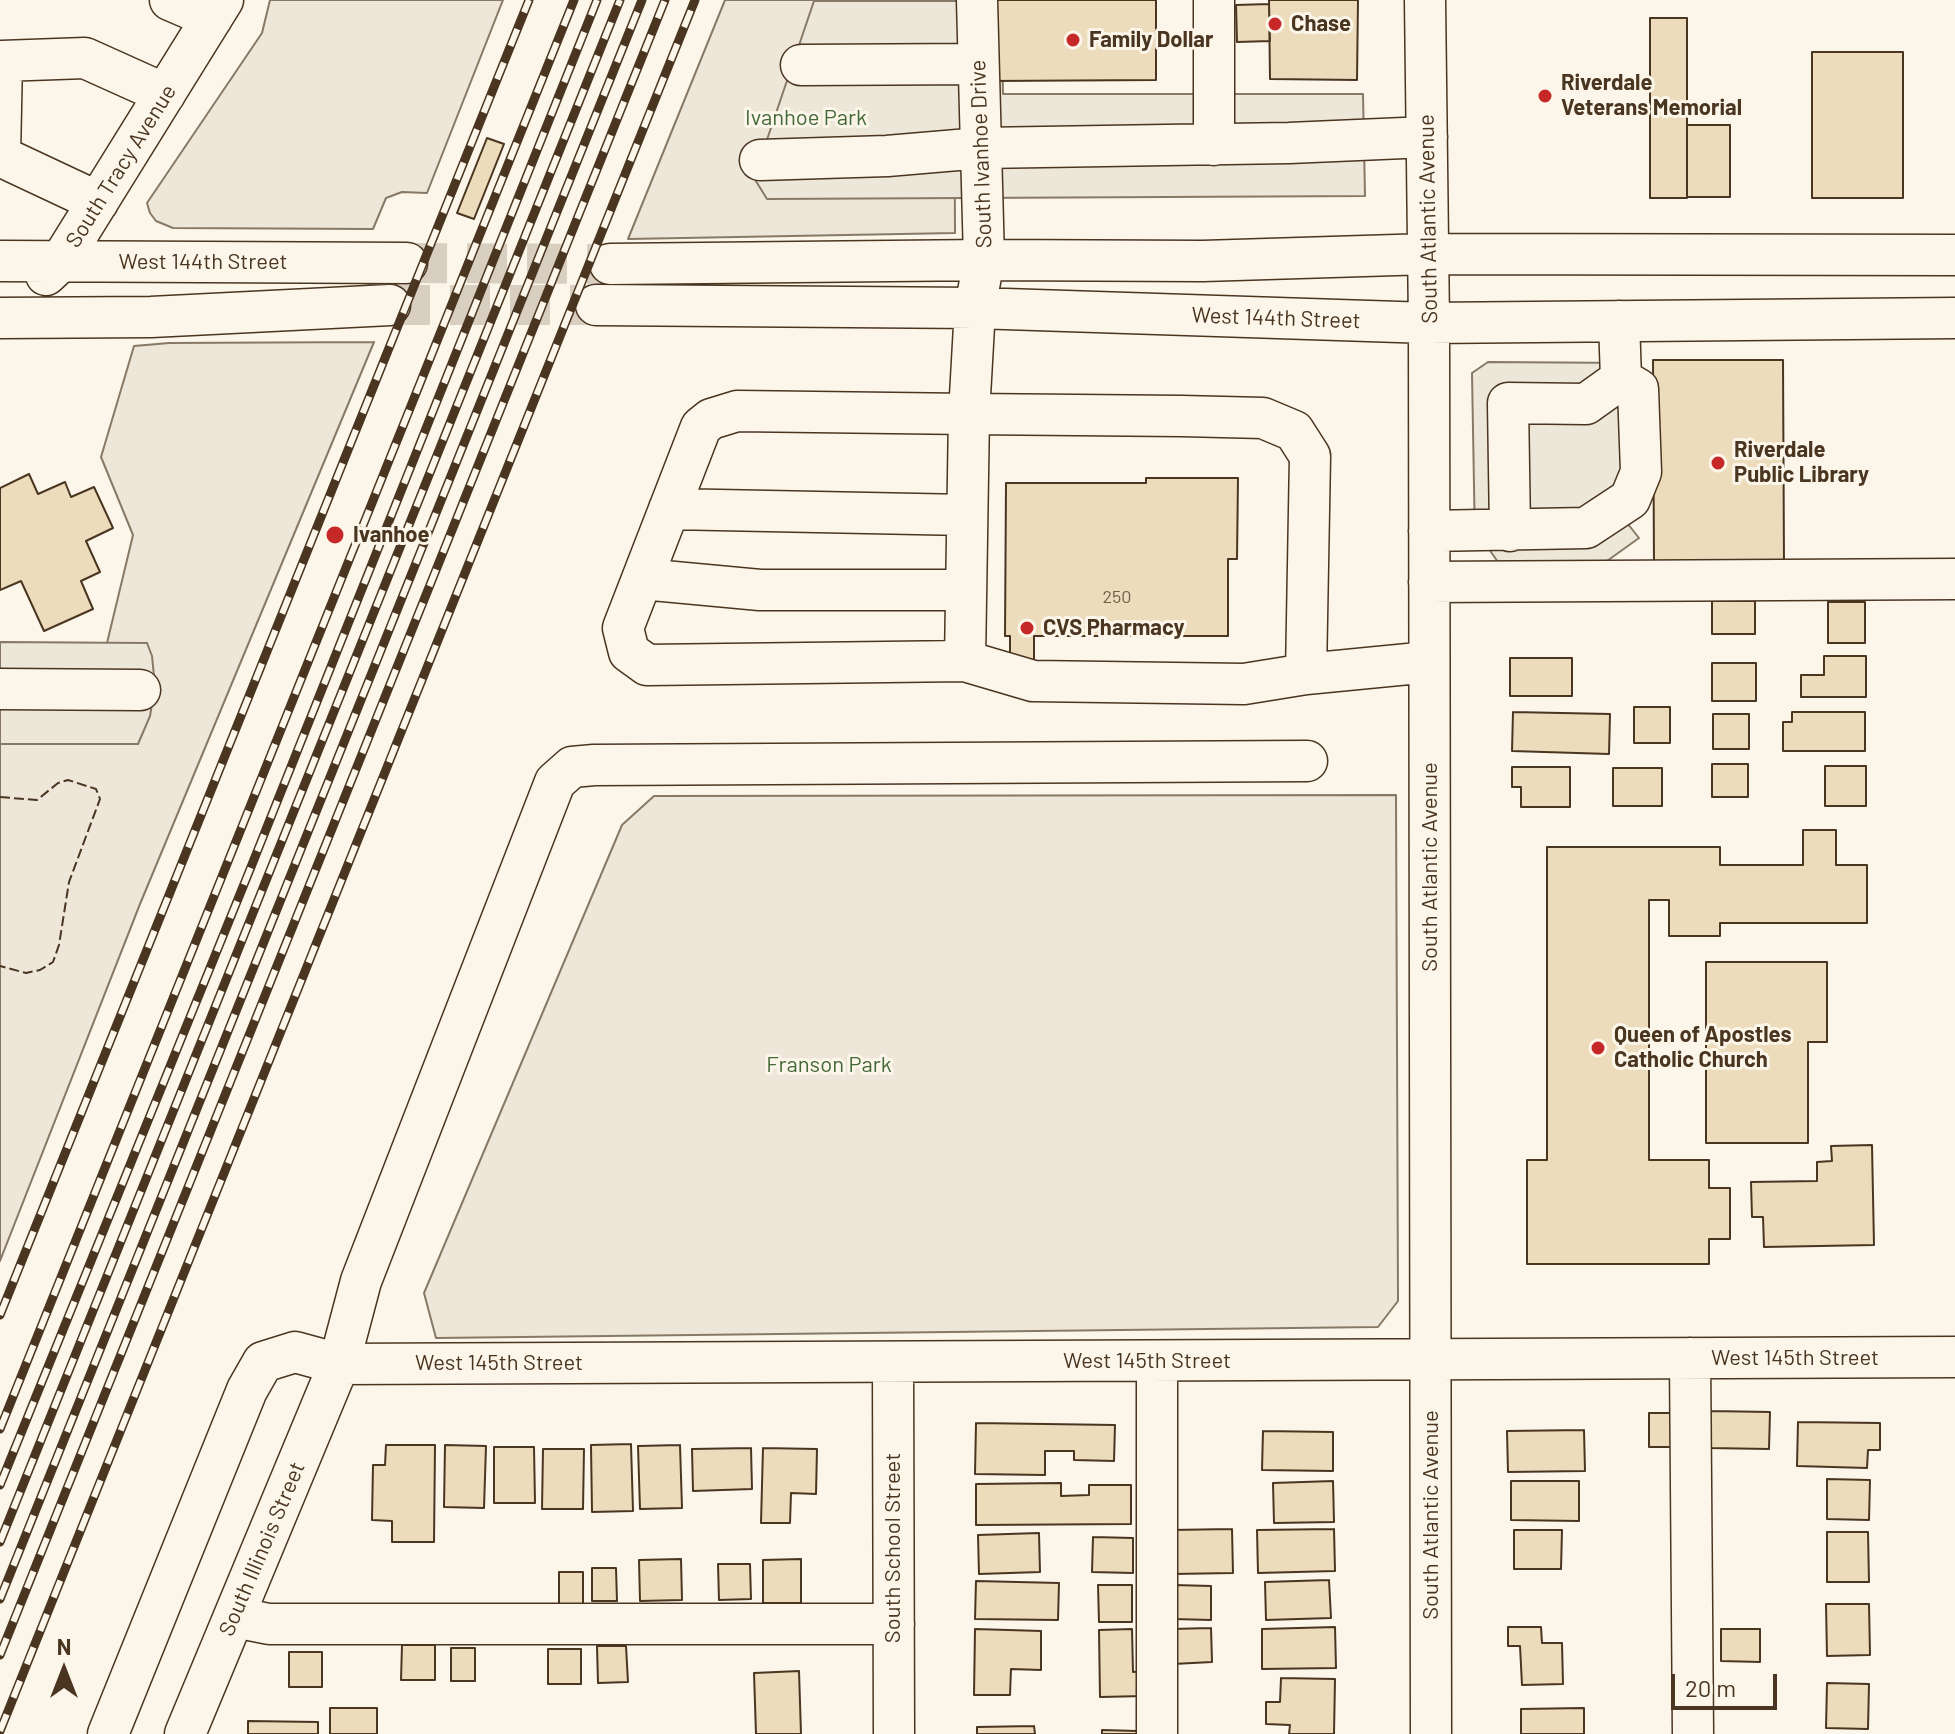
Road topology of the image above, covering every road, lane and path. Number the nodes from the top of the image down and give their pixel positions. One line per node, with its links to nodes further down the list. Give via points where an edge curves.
1 (170, 0): 5 (street)
2 (977, 0): 7 (street, South Ivanhoe Drive)
3 (1214, 0): 12 (street)
4 (1425, 0): 10 (street, South Atlantic Avenue)
5 (218, 9): 9 (street, South Tracy Avenue)
6 (1, 47): 9 (street, via 85,58); 11 (street)
7 (978, 64): 8 (street); 13 (street, South Ivanhoe Drive)
8 (801, 65)
9 (165, 94): 15 (street, South Tracy Avenue)
10 (1427, 137): 12 (street); 16 (street, South Atlantic Avenue)
11 (1, 141): 15 (street)
12 (1214, 145): 13 (street)
13 (981, 148): 14 (street); 18 (street, South Ivanhoe Drive)
14 (760, 160)
15 (98, 202): 20 (street, South Tracy Avenue)
16 (1428, 254): 17 (street); 18 (street); 29 (street, South Atlantic Avenue)
17 (1955, 255)
18 (984, 260): 22 (street); 25 (street, South Ivanhoe Drive)
19 (0, 261): 20 (street, West 144th Street)
20 (61, 261): 21 (street, West 144th Street); 26 (street, South Tracy Avenue)
21 (407, 263)
22 (610, 264)
23 (390, 305): 26 (street, via 151,317)
24 (596, 305): 25 (street, West 144th Street)
25 (975, 308): 29 (street, West 144th Street); 31 (street, South Ivanhoe Drive)
26 (0, 317)
27 (1955, 318): 28 (street, West 144th Street)
28 (1619, 321): 29 (street, West 144th Street); 30 (street)
29 (1429, 323): 34 (street, South Atlantic Avenue)
30 (1621, 379): 35 (street, via 1586,404 1508,403); 35 (street, via 1638,389 1641,472 1630,499 1586,528)
31 (969, 414): 32 (street, via 737,411 711,419 701,427); 33 (street, South Ivanhoe Drive); 42 (street, via 1263,418 1294,431 1310,456)
32 (669, 509): 33 (street); 36 (street)
33 (966, 515): 39 (street, South Ivanhoe Drive)
34 (1429, 531): 35 (street); 38 (street, South Atlantic Avenue)
35 (1510, 531)
36 (642, 579): 39 (street, via 760,590); 40 (street, via 623,628 629,652 647,665)
37 (1955, 579): 38 (street)
38 (1429, 582): 41 (street, South Atlantic Avenue)
39 (966, 590): 40 (street, South Ivanhoe Drive)
40 (965, 661): 42 (street, via 1033,681 1244,684)
41 (1429, 662): 42 (street); 48 (street, South Atlantic Avenue)
42 (1306, 674)
43 (0, 689): 44 (street)
44 (140, 690)
45 (1307, 761): 51 (street, South Illinois Street, via 572,767 555,782 549,797 361,1281)
46 (1955, 1357): 47 (street, West 145th Street)
47 (1690, 1358): 48 (street, West 145th Street); 59 (street)
48 (1430, 1359): 49 (street, West 145th Street); 58 (street, South Atlantic Avenue)
49 (1157, 1361): 50 (street, West 145th Street); 57 (street)
50 (893, 1362): 51 (street, West 145th Street); 53 (street, South School Street)
51 (339, 1364): 52 (street, South Illinois Street); 54 (street, West 145th Street, via 295,1352 263,1362)
52 (234, 1617): 53 (street, via 269,1624); 55 (street, South Illinois Street)
53 (894, 1624): 56 (street, South School Street)
54 (108, 1734)
55 (185, 1734)
56 (894, 1734)
57 (1157, 1734)
58 (1431, 1734)
59 (1693, 1734)

